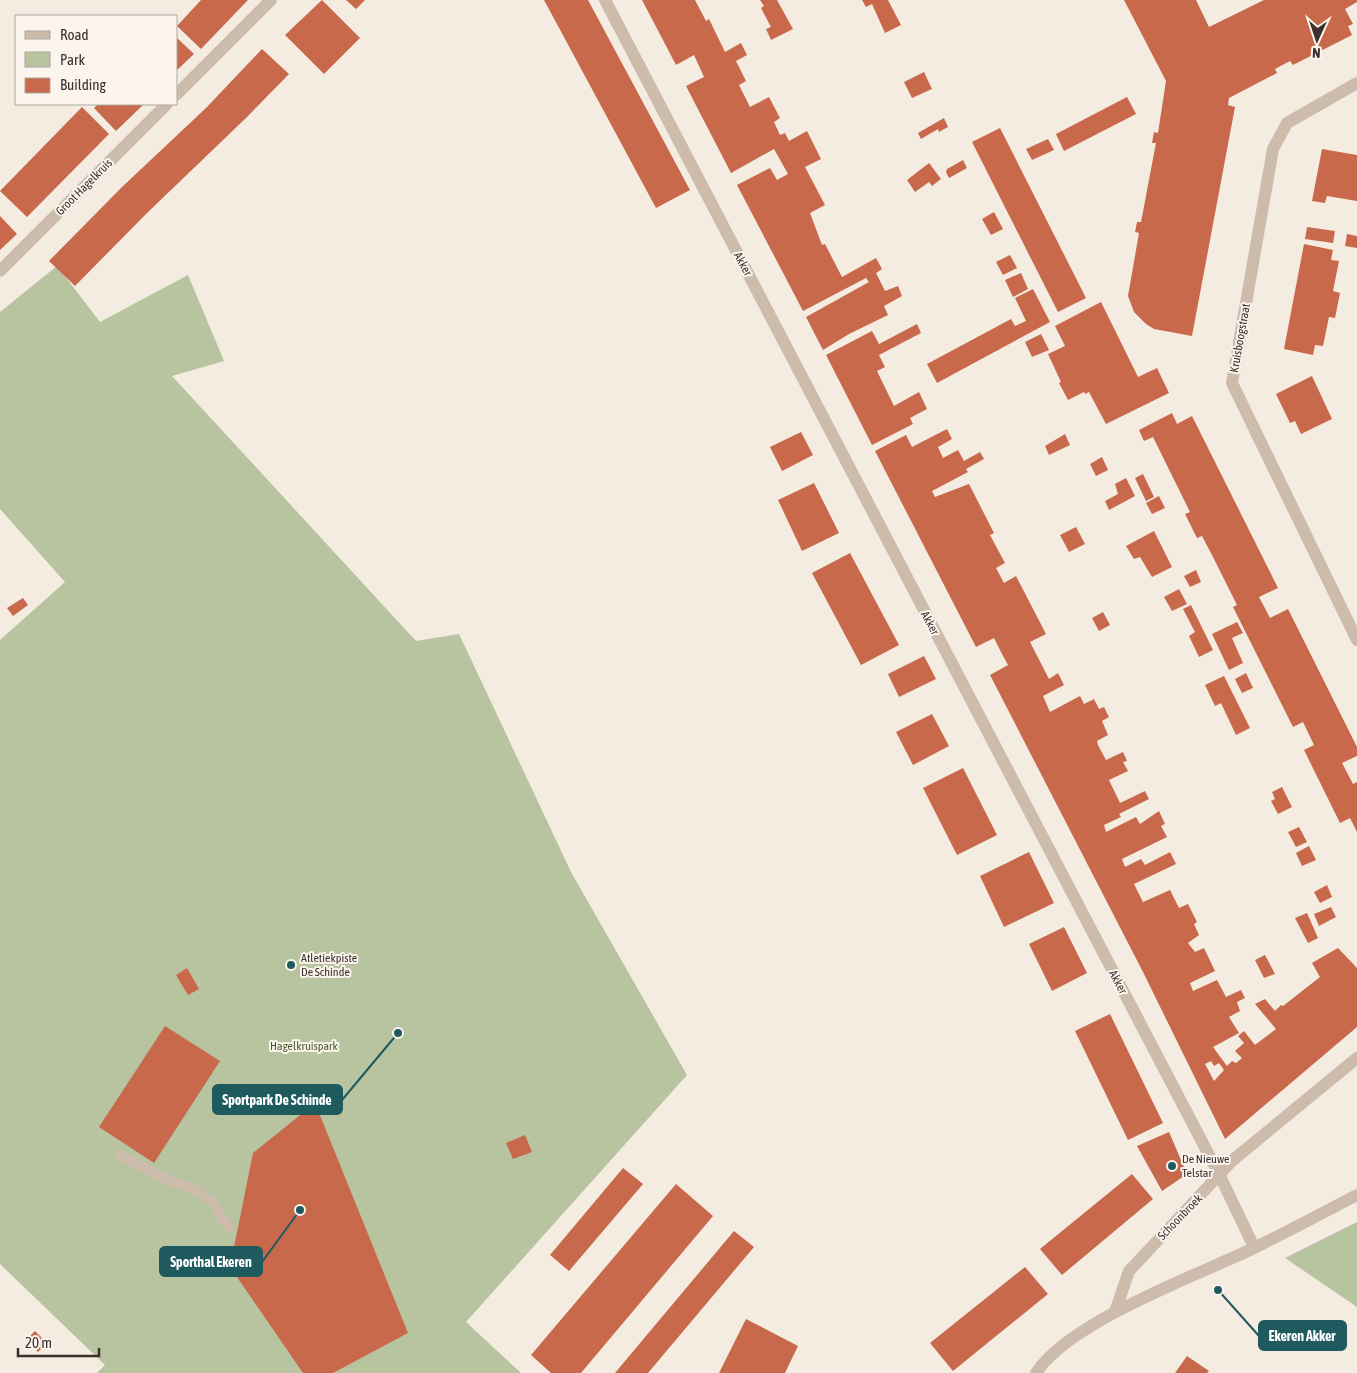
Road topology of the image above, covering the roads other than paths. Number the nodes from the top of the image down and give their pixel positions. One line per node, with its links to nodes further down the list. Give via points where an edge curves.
1 (271, 0): 4 (street)
2 (605, 0): 10 (street, Akker)
3 (1354, 88): 7 (street, Kruisboogstraat, via 1287,123 1273,149 1232,383)
4 (178, 93)
5 (166, 105): 6 (street, Groot Hagelkruis)
6 (0, 271)
7 (1357, 640)
8 (1357, 1058): 10 (street, Schoonbroek, via 1233,1160)
9 (120, 1155): 12 (lane, via 200,1192 212,1202)
10 (1220, 1176): 13 (street, Akker); 14 (street, Schoonbroek, via 1128,1272)
11 (1357, 1195): 13 (street)
12 (229, 1228)
13 (1254, 1248): 14 (street)
14 (1115, 1312): 15 (street, via 1069,1341)
15 (1036, 1373)

